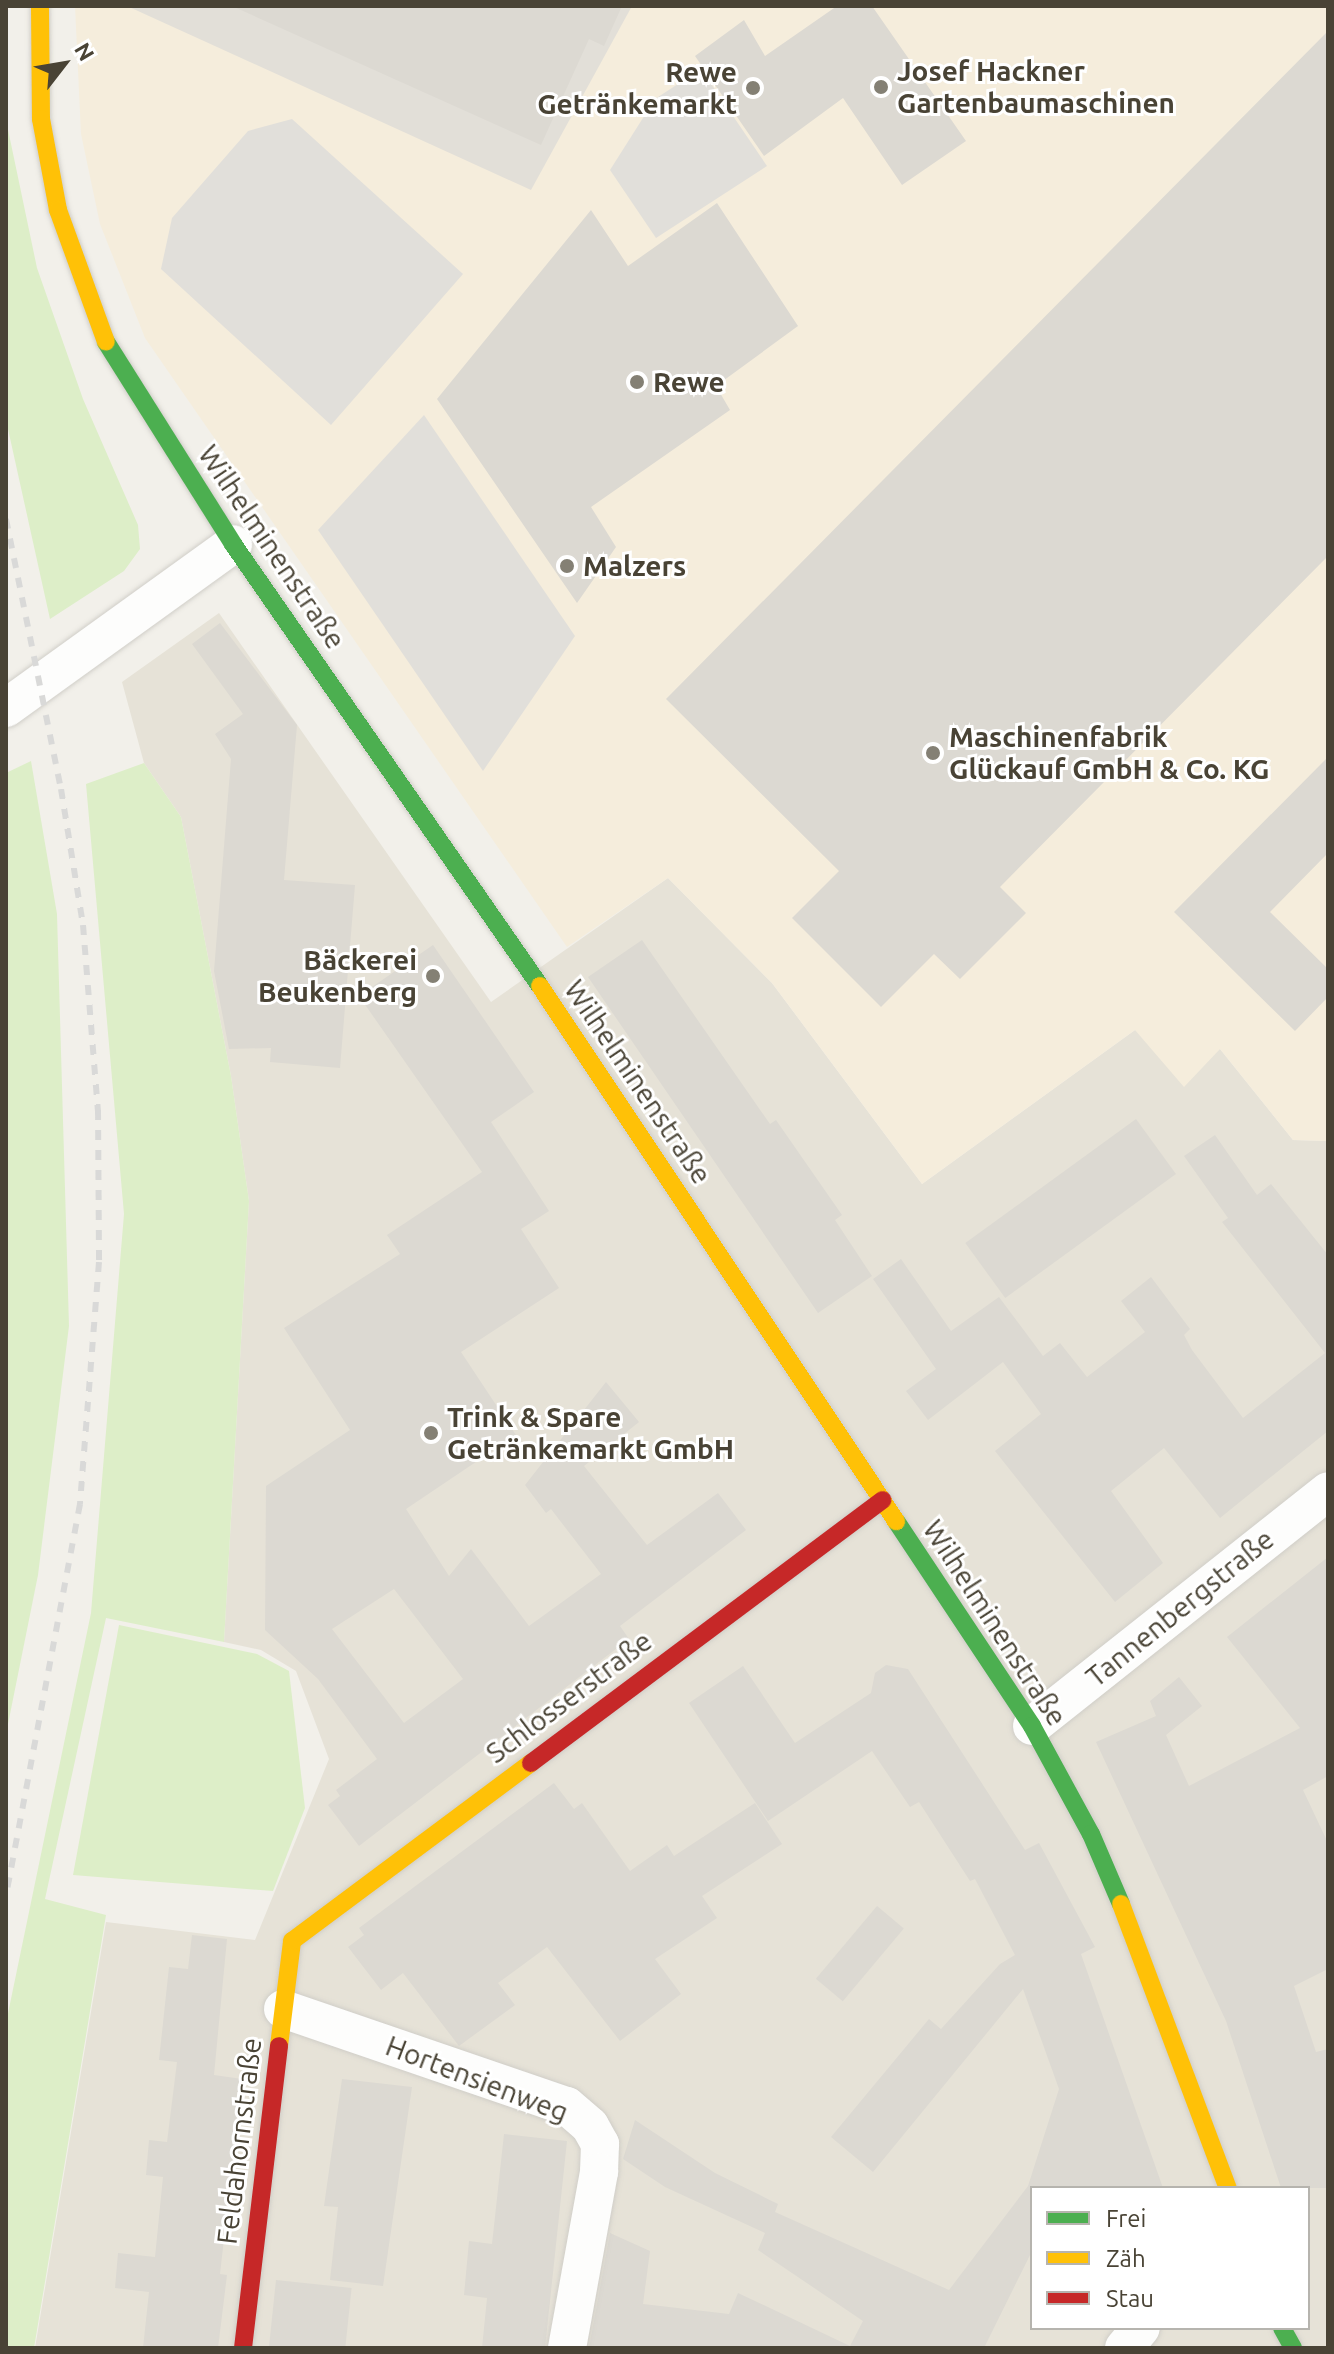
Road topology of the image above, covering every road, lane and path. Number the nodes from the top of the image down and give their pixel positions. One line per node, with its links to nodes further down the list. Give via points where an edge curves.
1 (40, 6): 2 (street, Wilhelminenstraße, via 41,119 58,210 85,296 115,363)
2 (233, 544): 3 (street); 5 (street, Wilhelminenstraße, via 447,848)
3 (6, 708)
4 (1328, 1491): 6 (street, Tannenbergstraße)
5 (882, 1500): 6 (street, Wilhelminenstraße); 7 (street, Schlosserstraße)
6 (1032, 1726): 9 (street, Wilhelminenstraße, via 1091,1834 1135,1937)
7 (292, 1941): 8 (street, Feldahornstraße)
8 (283, 2009): 12 (street, Feldahornstraße); 13 (street, Hortensienweg, via 567,2106 590,2126 600,2144 599,2172)
9 (1227, 2186)
10 (1139, 2330): 14 (street)
11 (1283, 2330): 15 (street)
12 (243, 2348)
13 (567, 2348)
14 (1124, 2348)
15 (1293, 2348)

